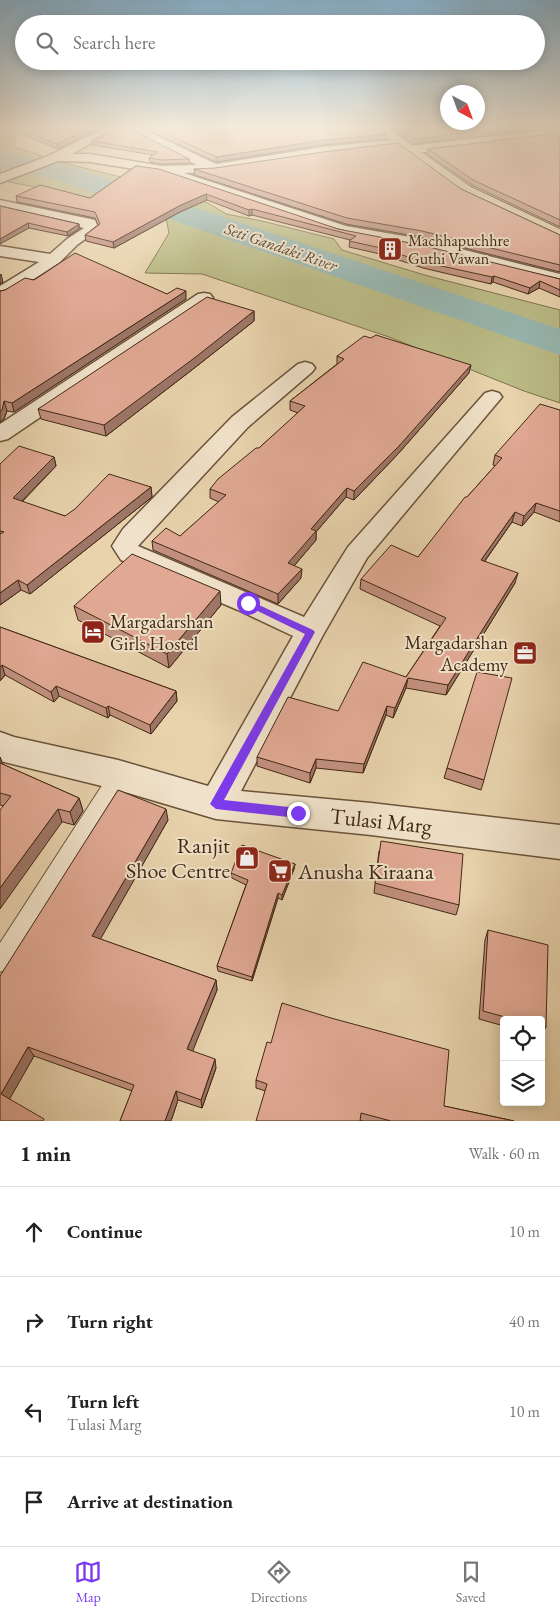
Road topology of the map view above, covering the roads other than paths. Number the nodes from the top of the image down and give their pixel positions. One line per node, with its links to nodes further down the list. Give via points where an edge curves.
1 (190, 179): 7 (street, via 343,230 421,244)
2 (451, 179): 4 (main road, via 466,190)
3 (0, 204): 6 (street, via 90,223 92,229)
4 (560, 235)
5 (0, 251): 6 (street)
6 (54, 259): 8 (street)
7 (560, 279)
8 (0, 293)
9 (204, 298): 12 (street)
10 (305, 368): 13 (street, via 240,422 125,546 130,554)
11 (492, 397): 13 (street, via 357,553)
12 (0, 434)
13 (310, 632): 16 (street)
14 (0, 746): 15 (street, Tulasi Marg)
15 (118, 774): 16 (street, Tulasi Marg); 18 (lane)
16 (216, 804): 17 (street, Tulasi Marg)
17 (560, 842)
18 (0, 962)

